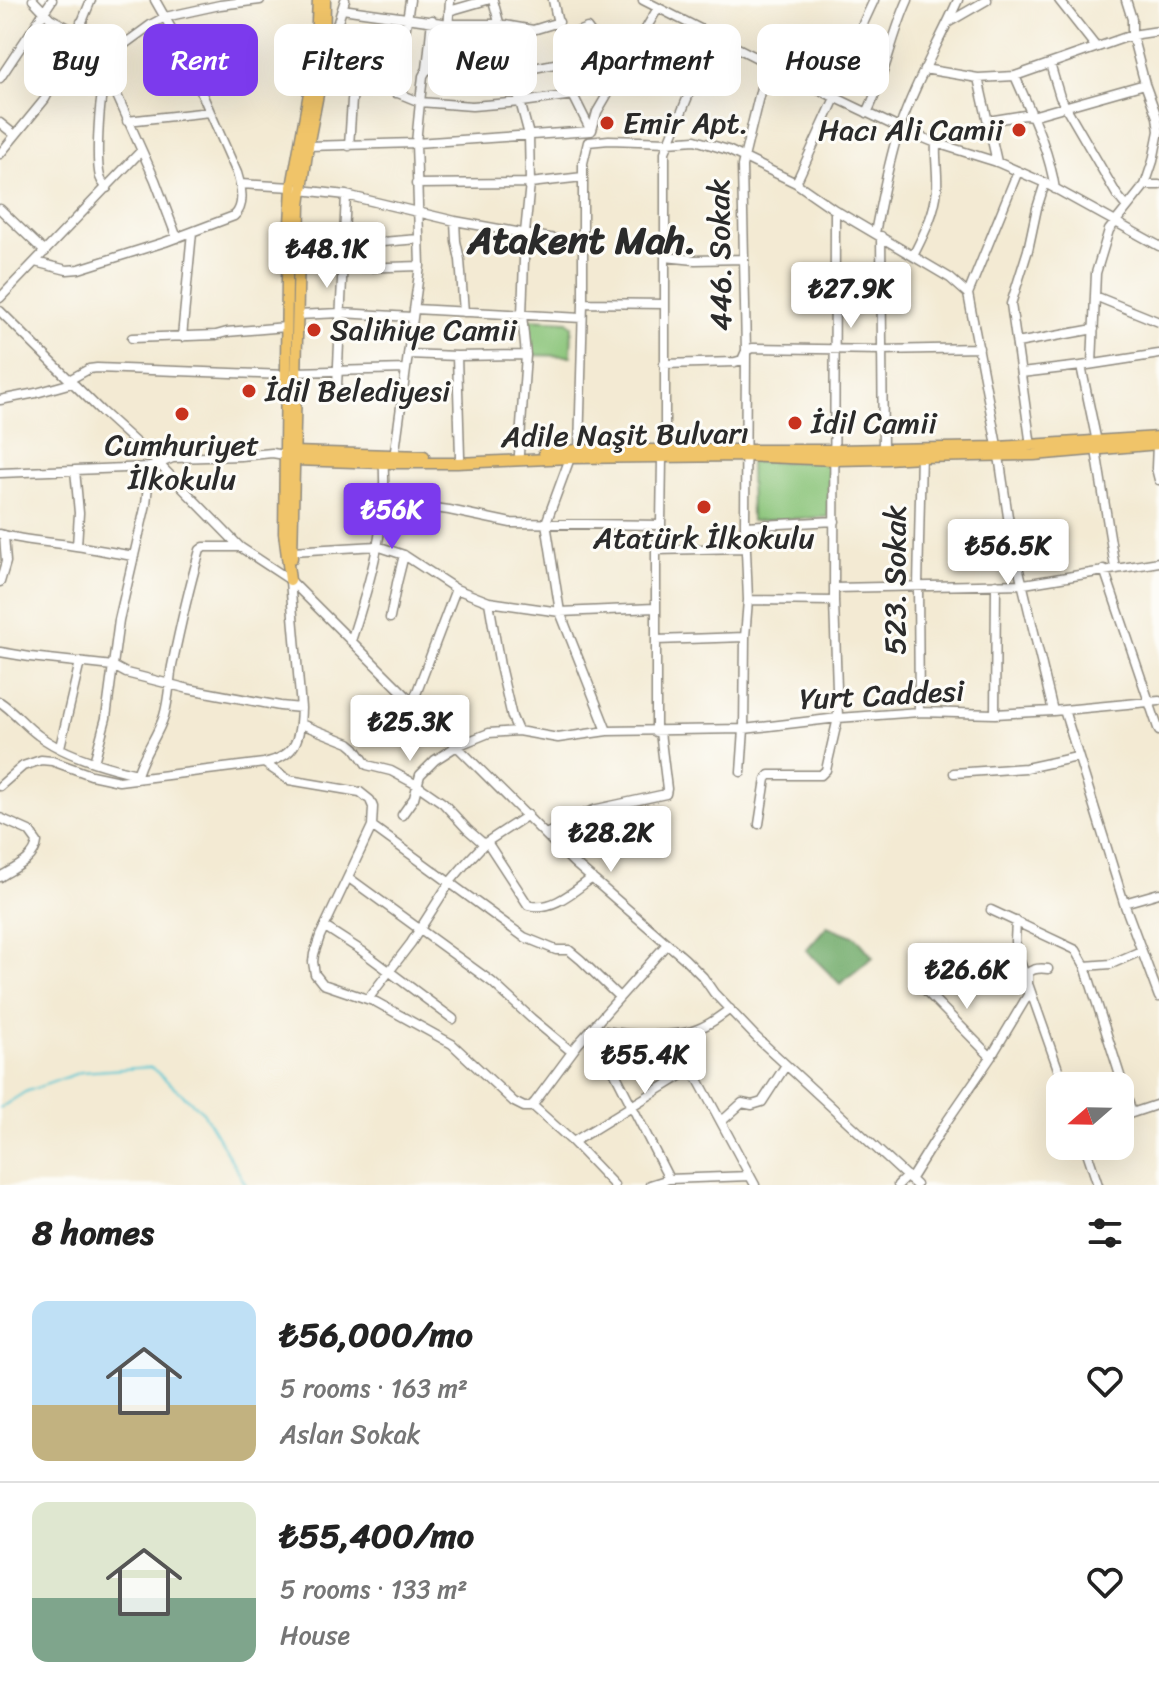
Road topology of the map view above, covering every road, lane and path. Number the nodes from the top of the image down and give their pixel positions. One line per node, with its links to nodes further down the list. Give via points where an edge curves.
1 (33, 0): 23 (street)
2 (52, 0): 23 (street)
3 (91, 0): 27 (street)
4 (155, 0): 24 (street)
5 (260, 0): 20 (street)
6 (318, 0): 31 (main road)
7 (325, 0): 32 (main road)
8 (410, 0): 25 (street)
9 (450, 0): 22 (street)
10 (490, 0): 22 (street); 36 (street)
11 (553, 0): 28 (street)
12 (643, 0): 21 (street)
13 (874, 0): 39 (street)
14 (908, 0): 71 (street)
15 (958, 0): 29 (street)
16 (987, 0): 29 (street)
17 (1059, 0): 44 (street)
18 (1124, 1): 42 (street)
19 (343, 4): 25 (street); 33 (street)
20 (201, 5): 24 (street)
21 (658, 8): 37 (street); 38 (street)
22 (449, 11): 35 (street)
23 (44, 13): 30 (street); 50 (street)
24 (165, 17): 43 (street); 70 (street)
25 (409, 18): 26 (street); 34 (street)
26 (432, 20): 35 (street); 48 (street)
27 (81, 22)
28 (559, 22): 40 (street)
29 (948, 22): 46 (street)
30 (63, 24)
31 (319, 24)
32 (323, 24)
33 (335, 24)
34 (408, 24)
35 (449, 24)
36 (499, 24)
37 (649, 24)
38 (689, 24)
39 (864, 24)
40 (537, 29)
41 (1159, 31): 42 (street)
42 (1132, 35): 44 (street); 52 (street)
43 (127, 42)
44 (1096, 47): 45 (street)
45 (1050, 64): 49 (street); 69 (street)
46 (924, 69): 51 (street); 76 (street)
47 (428, 70): 48 (street)
48 (425, 71): 67 (street)
49 (1015, 76): 51 (street); 72 (street)
50 (0, 78)
51 (978, 78): 74 (street)
52 (1145, 84): 69 (street); 78 (street)
53 (47, 96): 79 (street)
54 (101, 96): 100 (street, via 99,173)
55 (116, 96): 73 (street)
56 (314, 96): 101 (main road)
57 (315, 96): 85 (main road)
58 (353, 96): 86 (street)
59 (404, 96): 67 (street)
60 (520, 96): 68 (street)
61 (566, 96): 68 (street)
62 (574, 96): 77 (street)
63 (606, 96): 77 (street)
64 (688, 96): 82 (street)
65 (758, 96): 89 (street, 446. Sokak)
66 (832, 96): 71 (street); 94 (street)
67 (420, 102): 68 (street); 83 (street)
68 (522, 102): 80 (street)
69 (1065, 108): 72 (street); 104 (street)
70 (210, 112): 73 (street); 96 (street)
71 (867, 113): 76 (street)
72 (1032, 116): 74 (street); 102 (street)
73 (127, 121): 87 (street)
74 (988, 121): 90 (street)
75 (0, 123): 79 (street)
76 (899, 128): 84 (street); 112 (street)
77 (591, 131): 80 (street); 81 (street)
78 (1159, 131): 98 (street)
79 (15, 135): 88 (street)
80 (529, 135): 83 (street); 93 (street)
81 (588, 142): 82 (street); 92 (street)
82 (668, 142): 89 (street, via 695,140); 120 (street)
83 (416, 143): 86 (street); 97 (street)
84 (936, 143): 90 (street); 119 (street, via 934,208)
85 (308, 146): 86 (street); 101 (main road)
86 (349, 146)
87 (141, 151): 100 (street); 113 (street)
88 (0, 154)
89 (743, 157): 94 (street); 121 (street, 446. Sokak)
90 (997, 162): 91 (street)
91 (1018, 171): 95 (street); 126 (street)
92 (583, 177): 93 (street); 115 (street)
93 (530, 183): 97 (street); 111 (street)
94 (796, 183): 106 (street)
95 (1045, 183): 102 (street); 143 (street, via 1011,304)
96 (240, 184): 101 (street); 110 (street, via 239,212)
97 (416, 184): 107 (street)
98 (1145, 185): 99 (street); 104 (street)
99 (1159, 185)
100 (107, 188): 118 (street)
101 (296, 189): 103 (street); 125 (main road); 139 (main road)
102 (1055, 189): 109 (street)
103 (346, 195): 107 (street); 116 (street)
104 (1126, 206): 109 (street)
105 (0, 209): 118 (street)
106 (835, 210): 112 (street); 145 (street)
107 (418, 212): 108 (street); 114 (street)
108 (455, 221): 111 (street); 132 (street)
109 (1115, 222): 117 (street); 127 (street, via 1096,273)
110 (192, 232): 113 (street); 141 (street)
111 (525, 233): 115 (street); 136 (street)
112 (878, 234): 119 (street); 146 (street)
113 (177, 238): 122 (street, via 79,269)
114 (419, 239): 116 (street); 123 (street)
115 (583, 244): 129 (street)
116 (345, 245): 124 (street)
117 (1159, 246)
118 (45, 252): 122 (street)
119 (913, 256): 126 (street)
120 (665, 257): 121 (street); 130 (street)
121 (744, 259): 147 (street, 446. Sokak)
122 (35, 262): 128 (street)
123 (420, 266): 124 (street); 134 (street)
124 (344, 267): 125 (street); 133 (street)
125 (298, 270): 135 (main road)
126 (968, 294): 144 (street)
127 (1095, 296): 138 (street); 140 (street)
128 (0, 298)
129 (583, 303): 130 (street); 137 (street)
130 (664, 304): 152 (street)
131 (0, 311): 159 (street)
132 (464, 312): 134 (street); 136 (street)
133 (341, 313): 134 (street); 135 (street); 156 (street)
134 (413, 313): 148 (street)
135 (297, 315): 157 (main road)
136 (522, 315): 137 (street); 150 (street)
137 (582, 318): 166 (street)
138 (1159, 322)
139 (286, 327): 141 (street); 157 (main road)
140 (1094, 329): 143 (street); 153 (street)
141 (182, 337): 142 (street)
142 (132, 338)
143 (1017, 343): 158 (street)
144 (979, 348): 146 (street); 169 (street)
145 (835, 349): 146 (street); 147 (street); 172 (street)
146 (882, 350): 165 (street)
147 (746, 351): 152 (street, via 735,362); 167 (street, 446. Sokak)
148 (408, 354): 151 (street); 155 (street)
149 (1159, 354): 153 (street)
150 (526, 355): 151 (street); 170 (street)
151 (457, 356): 174 (street)
152 (664, 364): 171 (street)
153 (1092, 364): 154 (street)
154 (1081, 366): 158 (street); 164 (street)
155 (406, 369): 156 (street); 176 (street)
156 (338, 370): 157 (street); 160 (street)
157 (290, 373): 159 (street, via 97,368); 173 (main road)
158 (1021, 373): 163 (street)
159 (71, 381): 161 (street); 177 (street)
160 (337, 386)
161 (0, 400)
162 (1158, 442): 164 (main road, Adile Naşit Bulvarı); 180 (street)
163 (1031, 446): 164 (main road, Adile Naşit Bulvarı); 169 (main road, Adile Naşit Bulvarı)
164 (1096, 446): 169 (main road, Adile Naşit Bulvarı); 196 (street)
165 (883, 449): 168 (main road, Adile Naşit Bulvarı); 172 (main road, Adile Naşit Bulvarı)
166 (579, 450): 170 (main road, Adile Naşit Bulvarı); 171 (main road, Adile Naşit Bulvarı)
167 (745, 452): 171 (main road, Adile Naşit Bulvarı); 172 (main road, Adile Naşit Bulvarı); 185 (street, 446. Sokak)
168 (920, 452): 169 (main road, Adile Naşit Bulvarı); 172 (main road, Adile Naşit Bulvarı); 202 (street, 523. Sokak)
169 (998, 452): 201 (street)
170 (519, 454): 174 (main road, Adile Naşit Bulvarı)
171 (664, 454): 175 (main road, Adile Naşit Bulvarı); 184 (street)
172 (834, 455): 182 (street)
173 (291, 456): 176 (main road, Adile Naşit Bulvarı); 177 (street, via 173,458); 192 (main road); 198 (main road, via 284,533)
174 (460, 457): 176 (main road, Adile Naşit Bulvarı)
175 (570, 458): 176 (main road, Adile Naşit Bulvarı); 183 (street)
176 (388, 459): 181 (street)
177 (154, 465): 178 (street); 189 (street); 194 (street)
178 (75, 470): 179 (street); 187 (street)
179 (0, 473)
180 (1159, 480)
181 (384, 501): 183 (street, via 511,523); 188 (street)
182 (835, 521): 185 (street); 203 (street)
183 (546, 523): 184 (street); 209 (street)
184 (661, 525): 191 (street)
185 (745, 526): 190 (street, 446. Sokak)
186 (2, 534): 187 (street); 199 (street, via 6,562)
187 (77, 546): 194 (street)
188 (377, 546): 192 (street); 193 (street); 213 (street)
189 (240, 547): 198 (street); 217 (street, via 200,550)
190 (745, 548): 191 (street); 205 (street, 446. Sokak)
191 (656, 550): 208 (street)
192 (292, 551): 198 (main road)
193 (404, 555): 204 (street); 210 (street)
194 (134, 556): 216 (street)
195 (1159, 562): 196 (street)
196 (1115, 568): 197 (street)
197 (1104, 569): 201 (street); 218 (street)
198 (290, 580): 213 (street); 222 (street)
199 (0, 582)
200 (996, 584): 201 (street); 202 (street); 226 (street)
201 (1024, 584): 224 (street)
202 (918, 586): 203 (street); 225 (street, 523. Sokak)
203 (835, 588): 206 (street)
204 (456, 589): 207 (street); 221 (street)
205 (748, 600): 206 (street); 211 (street, 446. Sokak)
206 (834, 601): 227 (street)
207 (489, 602): 209 (street); 230 (street)
208 (655, 608): 209 (street); 212 (street)
209 (560, 612): 231 (street)
210 (390, 618)
211 (745, 637): 212 (street); 229 (street, 446. Sokak)
212 (656, 640): 233 (street)
213 (351, 641): 221 (street)
214 (0, 652): 215 (street)
215 (80, 662): 216 (street); 235 (street)
216 (113, 666): 217 (street); 237 (street)
217 (169, 684): 222 (street); 241 (street, via 163,719)
218 (1149, 701): 219 (street, Yurt Caddesi); 223 (street, Yurt Caddesi); 232 (street)
219 (1159, 701)
220 (0, 702): 235 (street)
221 (413, 702): 234 (street)
222 (301, 708): 228 (street)
223 (1064, 710): 224 (street, Yurt Caddesi); 236 (street)
224 (1053, 711): 226 (street, Yurt Caddesi)
225 (919, 712): 226 (street, Yurt Caddesi); 227 (street, Yurt Caddesi)
226 (995, 714)
227 (838, 718): 229 (street, Yurt Caddesi); 247 (street, via 826,770 821,775 769,775)
228 (301, 724): 238 (street, via 292,750); 242 (street, via 349,743 367,765)
229 (744, 729): 233 (street, Yurt Caddesi); 239 (street, 446. Sokak)
230 (518, 731): 231 (street, Yurt Caddesi, via 558,738); 234 (street, Yurt Caddesi, via 489,733)
231 (607, 731): 233 (street, Yurt Caddesi)
232 (1159, 731)
233 (658, 732): 249 (street, via 666,794 597,809)
234 (457, 746): 242 (street, Yurt Caddesi, via 435,760); 245 (street)
235 (60, 747): 237 (street)
236 (1077, 757): 240 (street, via 1026,768); 256 (street)
237 (94, 762): 241 (street)
238 (264, 763): 241 (street); 248 (street, via 289,780 360,792 373,807)
239 (741, 772)
240 (954, 773)
241 (137, 776): 243 (street, via 119,781 41,760 23,766)
242 (417, 785): 244 (street, Yurt Caddesi); 250 (street)
243 (0, 786)
244 (402, 815)
245 (528, 815): 249 (street); 250 (street)
246 (0, 818): 251 (street, via 29,831 37,842 29,858)
247 (759, 824)
248 (372, 826): 252 (street); 254 (street)
249 (546, 834): 253 (street)
250 (485, 843): 253 (street, via 534,907 560,900); 254 (street)
251 (0, 877)
252 (349, 878): 259 (street); 260 (street)
253 (592, 878): 261 (street)
254 (450, 882): 260 (street); 268 (street, via 524,937 569,950)
255 (1159, 893): 256 (street)
256 (1124, 903): 262 (street)
257 (991, 910): 258 (street)
258 (1016, 921): 263 (street, via 1076,950); 266 (street, via 1015,941)
259 (325, 927): 265 (street); 270 (street, via 314,954 315,974 323,984)
260 (419, 930): 265 (street); 275 (street, via 492,982)
261 (667, 944): 268 (street); 271 (street)
262 (1141, 951): 263 (street, via 1111,964); 269 (street)
263 (1085, 966): 280 (street)
264 (1048, 969): 266 (street, via 1031,970)
265 (388, 971): 270 (street); 272 (street)
266 (1028, 978): 276 (street, via 1028,995); 279 (street)
267 (921, 986): 276 (street)
268 (619, 997): 273 (street)
269 (1159, 997)
270 (368, 999): 282 (street, via 452,1044 514,1102)
271 (730, 1009): 274 (street, via 695,1031); 277 (street)
272 (453, 1019)
273 (592, 1028): 274 (street); 275 (street); 283 (street)
274 (674, 1035): 278 (street)
275 (572, 1052): 282 (street)
276 (991, 1057): 290 (street)
277 (786, 1065): 285 (street, via 762,1102 742,1103); 290 (street)
278 (692, 1069): 283 (street); 285 (street)
279 (1059, 1072)
280 (1119, 1072)
281 (1159, 1104): 284 (street)
282 (532, 1105): 286 (street)
283 (632, 1106): 286 (street); 289 (street)
284 (1134, 1112)
285 (721, 1122): 288 (street)
286 (573, 1142): 292 (street)
287 (1090, 1160): 296 (street)
288 (750, 1176): 291 (street); 294 (street)
289 (669, 1179): 291 (street); 293 (street)
290 (911, 1180): 295 (street)
291 (689, 1182)
292 (614, 1185)
293 (650, 1185)
294 (755, 1185)
295 (898, 1185)
296 (1098, 1185)

